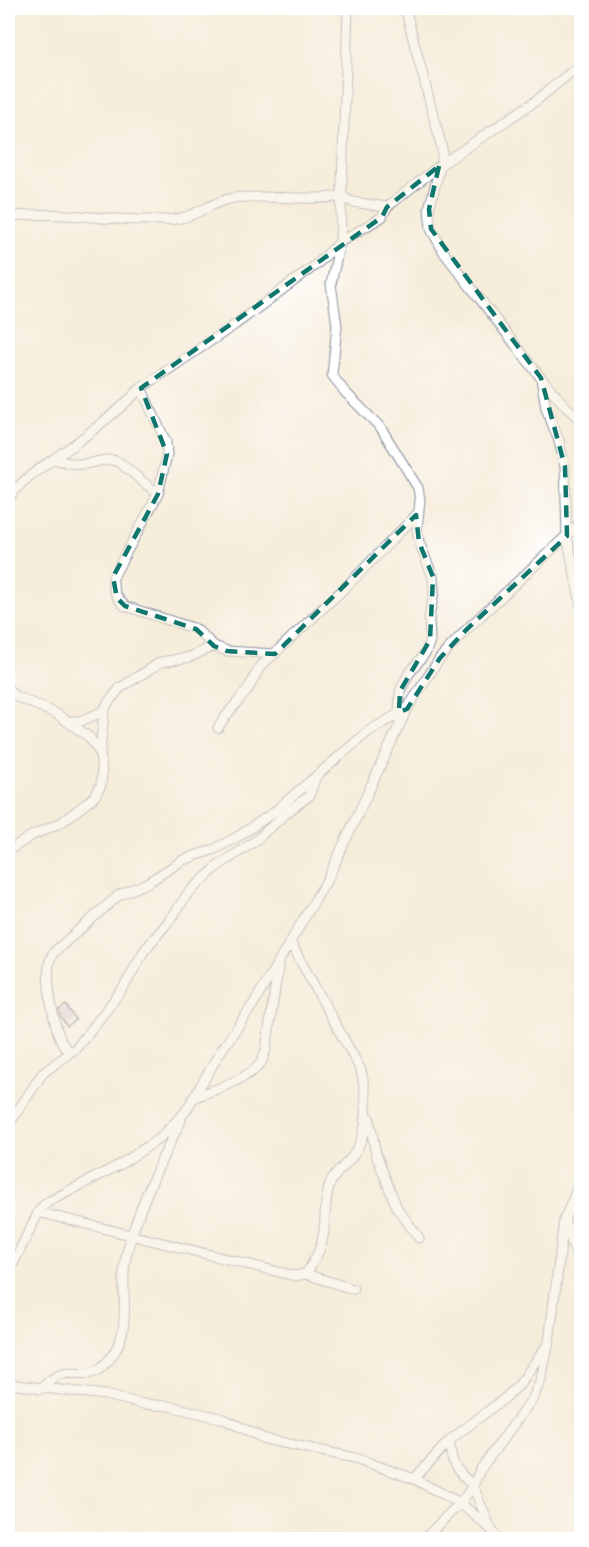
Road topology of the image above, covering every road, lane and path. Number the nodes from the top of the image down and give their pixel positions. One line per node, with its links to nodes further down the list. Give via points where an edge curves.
1 (348, 8): 5 (street)
2 (405, 8): 4 (street, via 440,136)
3 (582, 63): 4 (street, via 537,100)
4 (439, 166): 6 (street); 9 (street, via 429,209 431,230 445,254)
5 (342, 196): 6 (street, via 352,202); 7 (street, via 231,199 181,218 166,219 32,213); 8 (street)
6 (387, 207): 8 (street, via 382,217)
7 (8, 217)
8 (340, 242): 10 (street, via 317,264 236,324); 15 (street, via 331,284 337,326 332,375 394,447 418,488)
9 (541, 378): 11 (street); 17 (street, via 565,467)
10 (141, 388): 12 (street); 13 (street, via 166,442)
11 (582, 421)
12 (54, 459): 13 (street, via 70,464 113,459); 14 (street, via 25,479)
13 (158, 494): 19 (street, via 113,577 117,598 125,606 196,628)
14 (8, 500)
15 (418, 512): 20 (street); 23 (street, via 419,542 433,577 434,592 430,640 400,691)
16 (582, 521): 17 (street)
17 (567, 536): 18 (street); 23 (street, via 466,630 440,658)
18 (582, 610)
19 (214, 646): 20 (street, via 227,651); 22 (street, via 190,657 161,662 130,679 113,695)
20 (274, 654): 25 (street, via 253,676 248,689)
21 (8, 689): 24 (street)
22 (104, 711): 24 (street, via 81,721); 26 (street)
23 (403, 711): 27 (street, via 369,731); 29 (street, via 328,878)
24 (67, 721): 26 (street, via 88,737)
25 (218, 728)
26 (100, 753): 28 (street, via 102,782 95,796 62,822)
27 (315, 779): 31 (street, via 309,796 188,893 144,951 124,987); 31 (street, via 239,836 183,860 119,895 51,955 49,981 55,1018)
28 (8, 851)
29 (290, 942): 30 (street); 33 (street, via 361,1070)
30 (279, 960): 32 (street); 32 (street, via 261,1062 253,1071)
31 (69, 1053): 35 (street, via 42,1074)
32 (193, 1098): 34 (street)
33 (367, 1110): 40 (street, via 376,1154 397,1208); 43 (street, via 358,1146 329,1184 323,1237)
34 (186, 1111): 37 (street, via 160,1138 121,1164 48,1202); 39 (street, via 157,1167)
35 (8, 1126)
36 (582, 1177): 38 (street)
37 (38, 1212): 39 (street); 42 (street)
38 (564, 1220): 41 (street); 45 (street)
39 (133, 1235): 43 (street, via 295,1276); 47 (street, via 125,1264 126,1302 119,1345 97,1372 62,1374)
40 (419, 1238)
41 (582, 1272)
42 (8, 1274)
43 (306, 1274): 44 (street)
44 (353, 1289)
45 (549, 1342): 48 (street, via 519,1385); 50 (street, via 533,1398 480,1470)
46 (8, 1384): 47 (street)
47 (39, 1389): 49 (street, via 105,1395 213,1416 265,1439 356,1458)
48 (450, 1440): 49 (street); 50 (street, via 454,1466)
49 (414, 1479): 51 (street)
50 (473, 1486): 51 (street); 52 (street)
51 (460, 1503): 52 (street); 53 (street)
52 (491, 1529): 54 (street)
53 (423, 1539)
54 (499, 1539)

